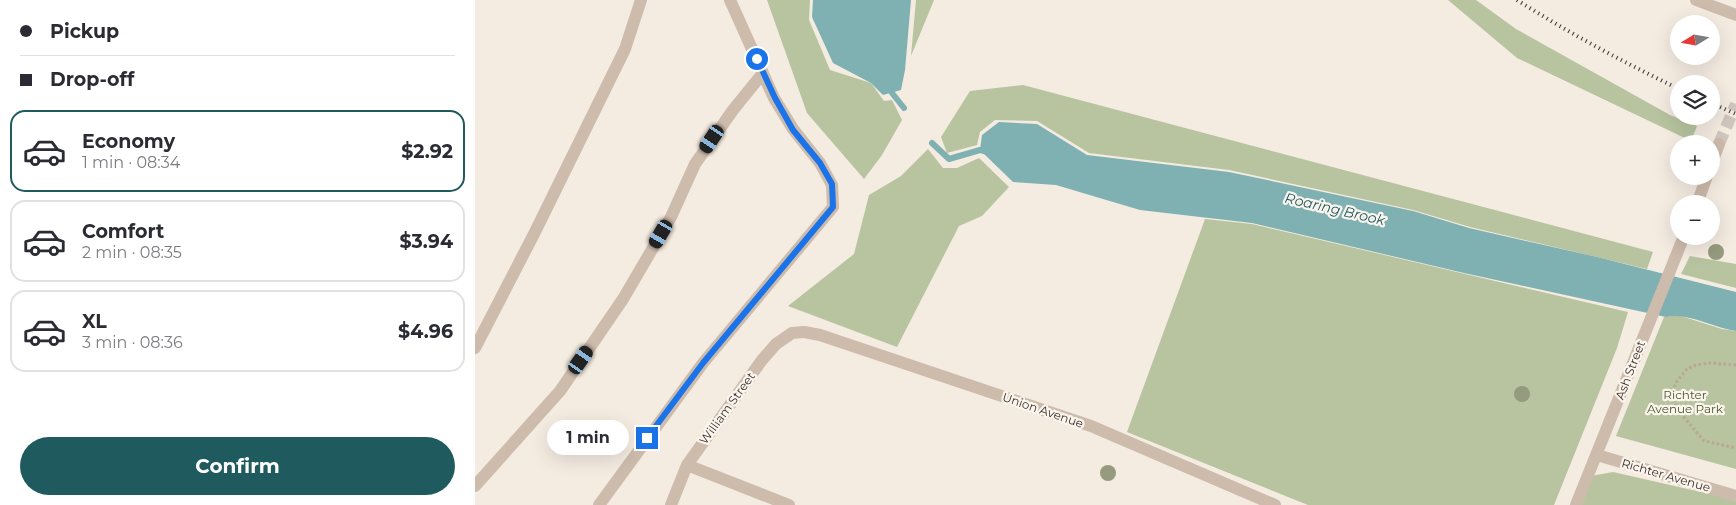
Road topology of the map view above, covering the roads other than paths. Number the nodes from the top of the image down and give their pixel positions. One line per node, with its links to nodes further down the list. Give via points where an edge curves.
1 (641, 0): 8 (street, via 625,49)
2 (730, 0): 5 (street)
3 (1696, 0): 4 (street)
4 (1736, 15)
5 (763, 73): 11 (street, via 695,164 671,217 623,299 560,391); 13 (street, via 793,130 820,163 832,184 833,207 703,363)
6 (1680, 245): 9 (street, Ash Street)
7 (804, 332): 10 (street, William Street, via 784,338 762,360); 16 (street, Union Avenue, via 1091,426)
8 (475, 348)
9 (1597, 455): 12 (street, Richter Avenue); 17 (street, Ash Street)
10 (687, 465): 14 (street, William Street); 15 (street)
11 (475, 486)
12 (1736, 496)
13 (599, 505)
14 (671, 505)
15 (789, 505)
16 (1275, 505)
17 (1576, 505)

